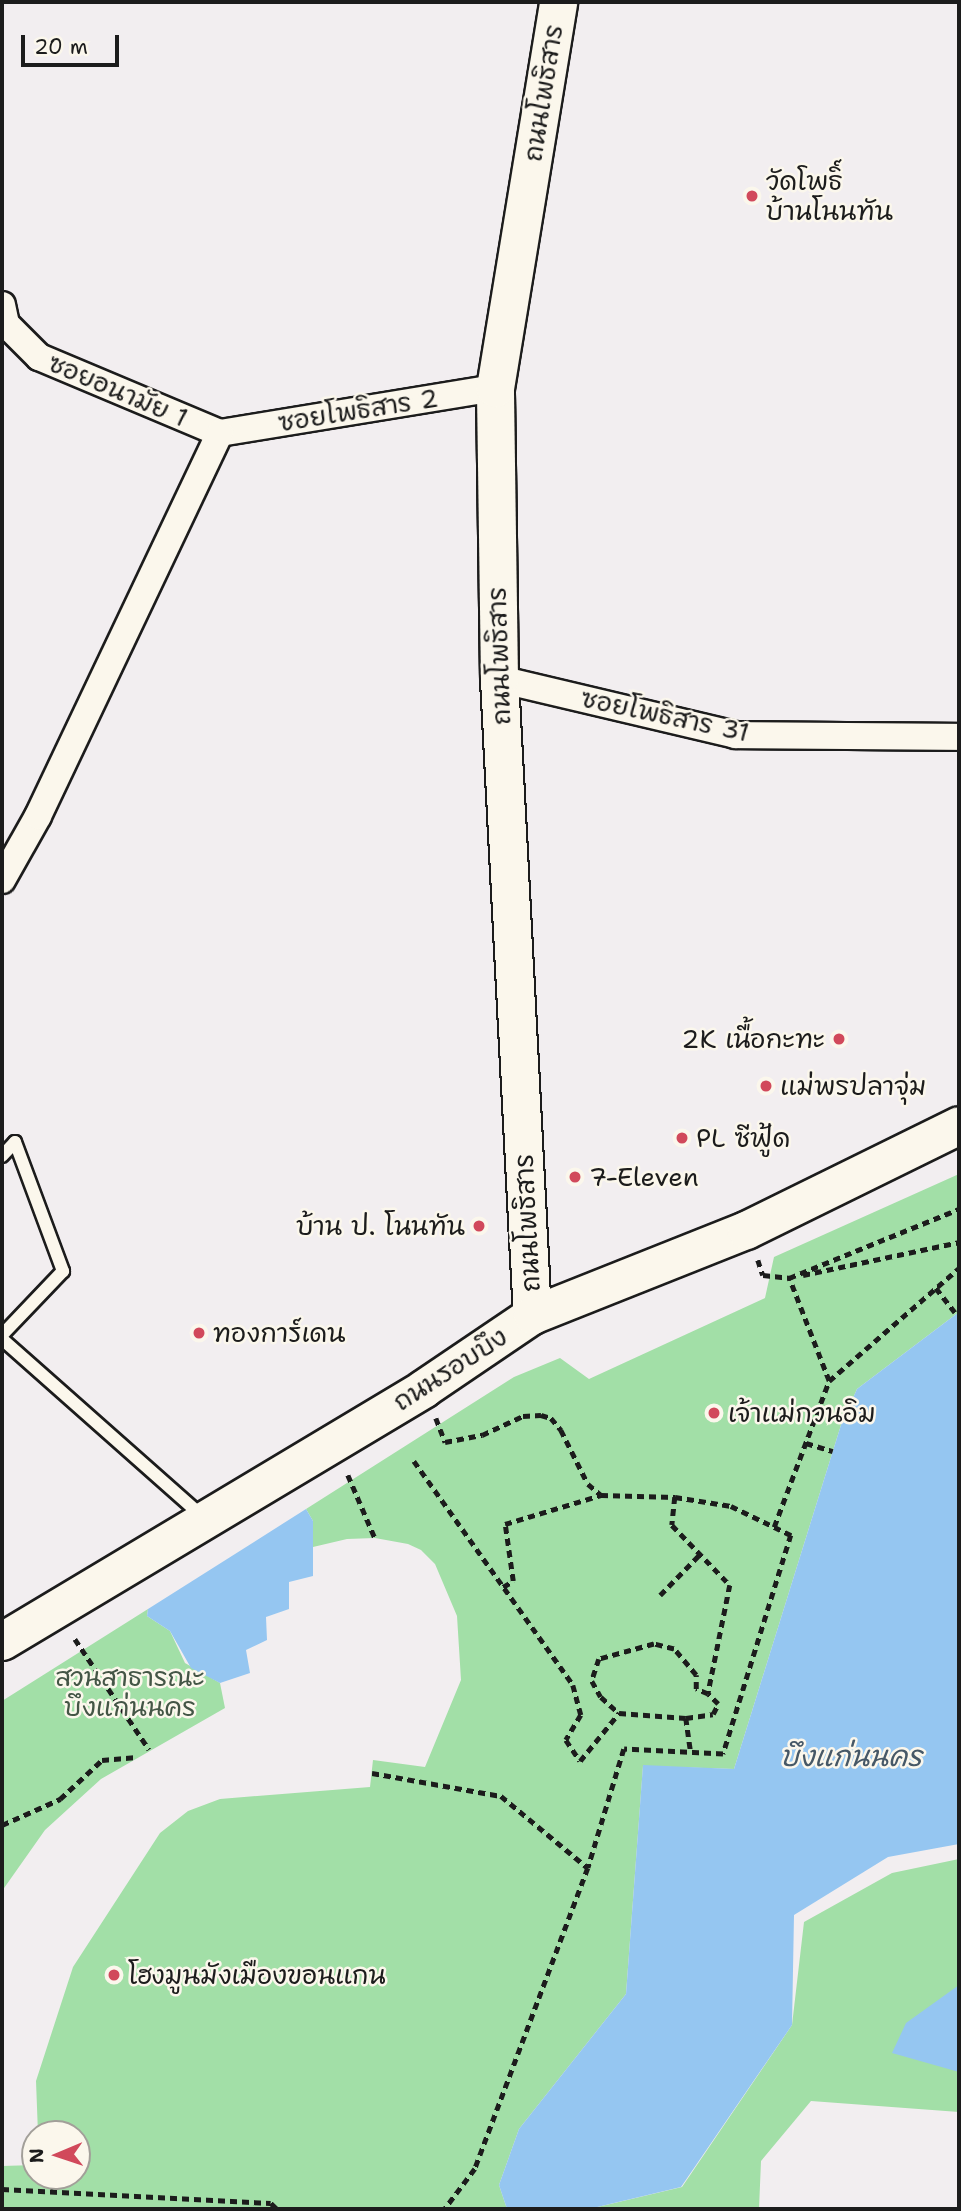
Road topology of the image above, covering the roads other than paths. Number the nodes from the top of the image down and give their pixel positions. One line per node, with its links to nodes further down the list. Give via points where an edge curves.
1 (558, 2): 3 (street, ถนนโพธิสาร)
2 (2, 305): 4 (street, ซอยอนามัย 1, via 6,324 39,357)
3 (495, 388): 4 (street, ซอยโพธิสาร 2); 5 (street, ถนนโพธิสาร)
4 (220, 432): 7 (street, via 38,816)
5 (499, 679): 6 (street, ซอยโพธิสาร 31, via 735,735); 10 (street, ถนนโพธิสาร)
6 (959, 737)
7 (2, 880)
8 (959, 1125): 10 (street, ถนนรอบบึง, via 746,1230)
9 (2, 1156): 11 (lane, via 15,1142 63,1271)
10 (532, 1315): 12 (street, ถนนรอบบึง, via 424,1388)
11 (2, 1337): 12 (lane)
12 (205, 1519): 13 (street, ถนนรอบบึง)
13 (2, 1641)

